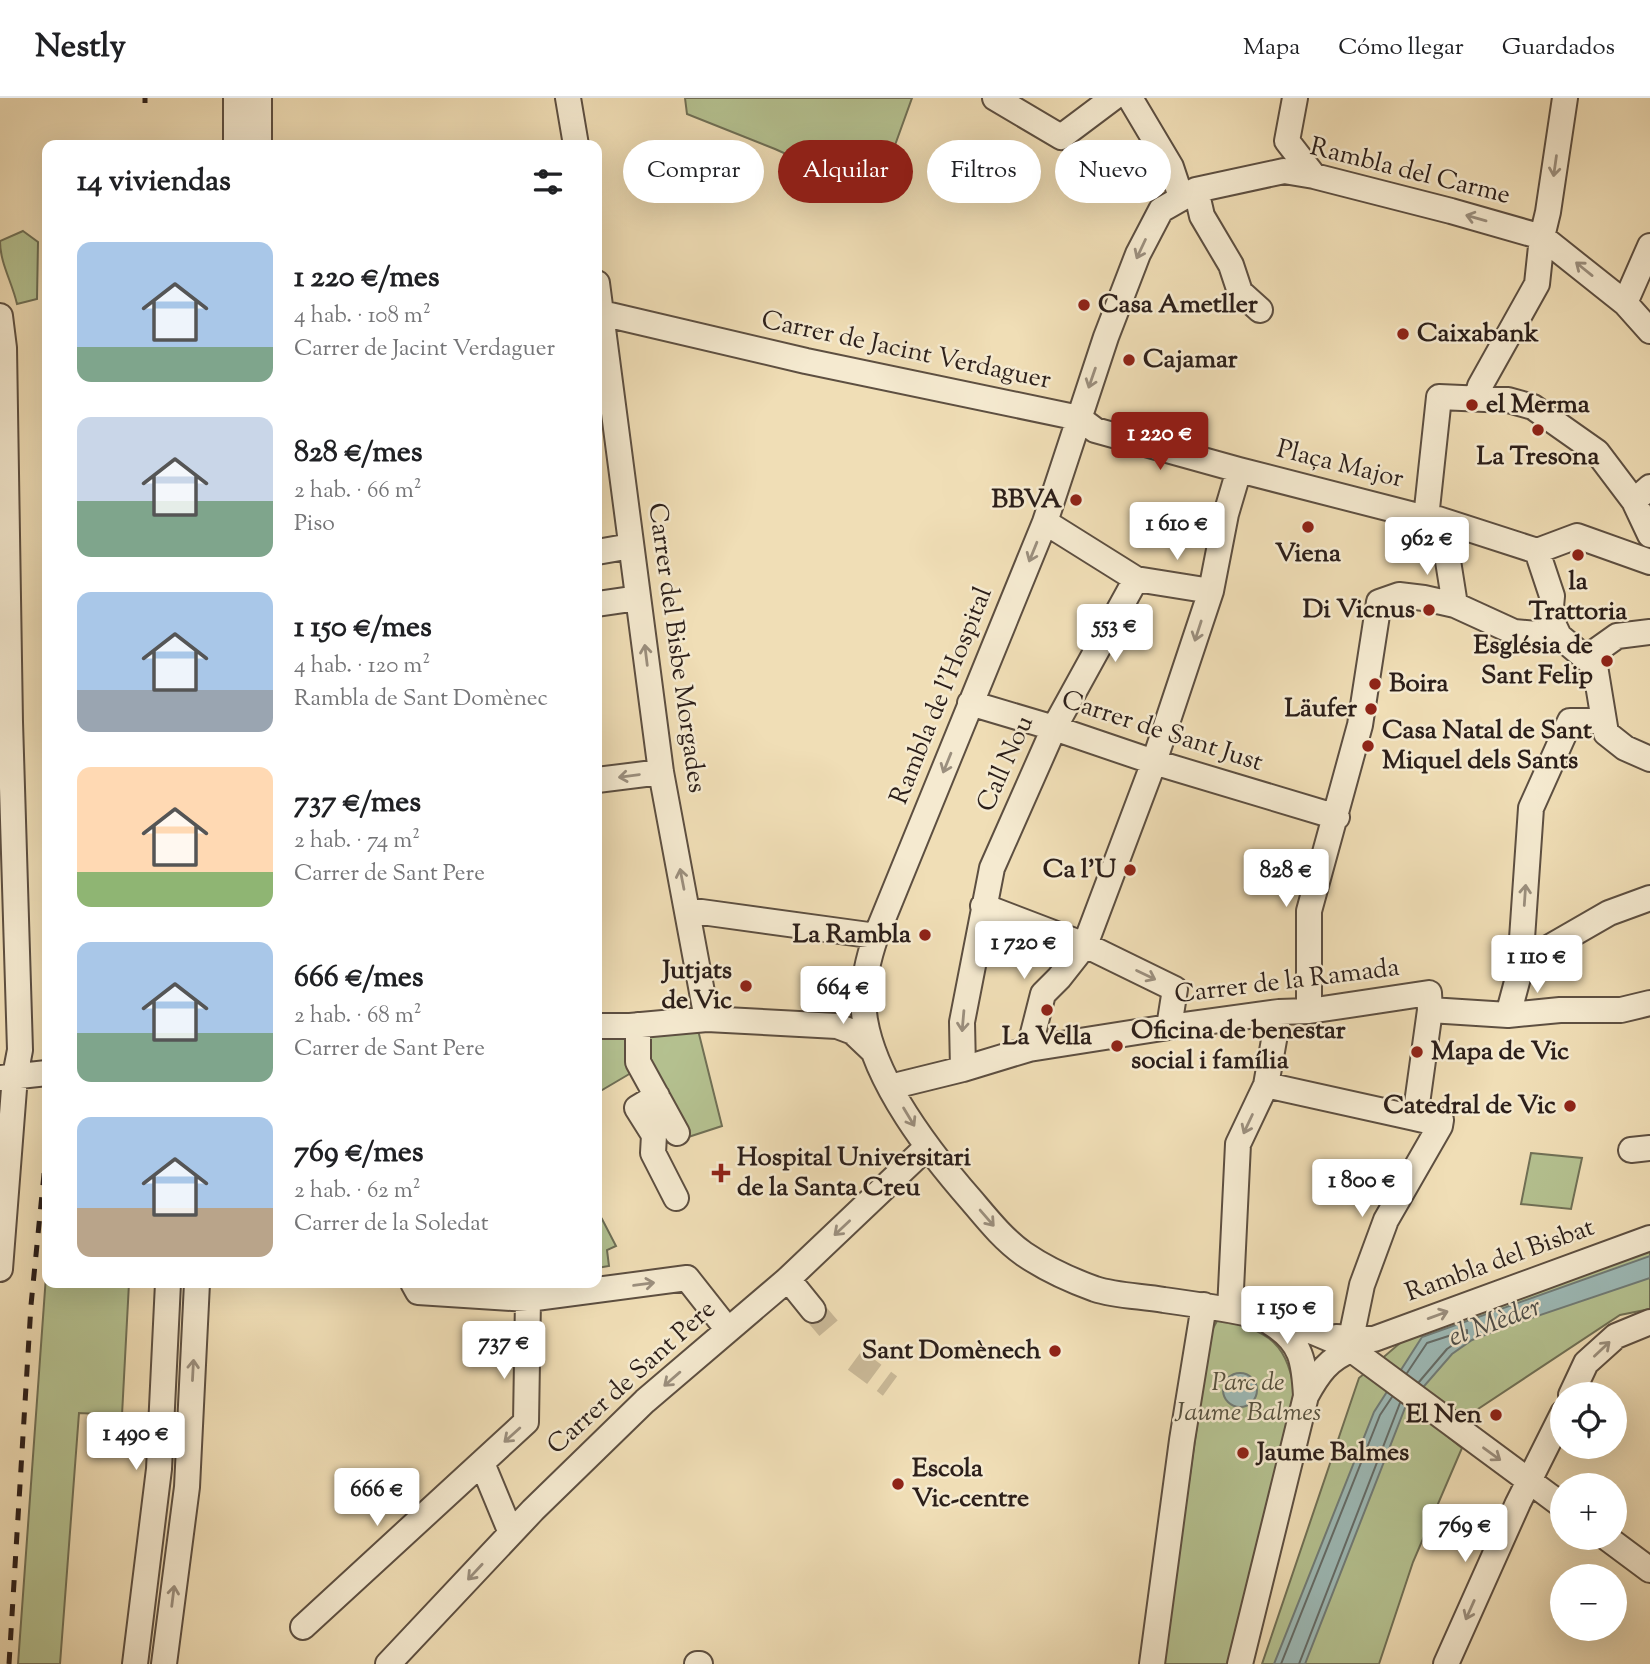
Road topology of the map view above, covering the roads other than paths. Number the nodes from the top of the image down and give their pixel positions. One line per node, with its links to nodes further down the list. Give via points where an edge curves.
1 (236, 98): 9 (street)
2 (258, 98): 10 (street)
3 (568, 98): 11 (street)
4 (995, 98): 5 (street, via 1061,137)
5 (1113, 98)
6 (1130, 98): 13 (street)
7 (1295, 98): 12 (street, via 1287,141)
8 (1565, 98): 14 (street, one-way to 14)
9 (234, 140)
10 (259, 140)
11 (575, 140)
12 (1314, 176): 13 (street, Rambla del Carme, via 1283,171); 14 (street, Rambla del Carme, one-way to 12)
13 (1188, 193): 17 (street, via 1231,265 1240,292); 23 (street, Rambla de l'Hospital, one-way to 23, via 1161,210 1138,254)
14 (1542, 237): 16 (street, one-way to 14); 22 (street, via 1534,293)
15 (1649, 251): 16 (street)
16 (1625, 303): 20 (street)
17 (1260, 310)
18 (602, 314): 23 (street, Carrer de Jacint Verdaguer)
19 (0, 316): 41 (street, via 4,348)
20 (1650, 331)
21 (602, 341): 29 (street, Carrer del Bisbe Morgades)
22 (1472, 398): 25 (street, via 1533,407 1597,452); 27 (street, Plaça Major, via 1439,397)
23 (1079, 418): 24 (street, Carrer de Jacint Verdaguer, via 1095,430); 26 (street, Rambla de l'Hospital)
24 (1239, 471): 27 (street, Plaça Major); 34 (street)
25 (1642, 494): 28 (street)
26 (1045, 522): 33 (street); 42 (street, Rambla de l'Hospital, one-way to 42)
27 (1439, 527): 31 (street); 37 (street)
28 (1650, 535)
29 (631, 546): 30 (street); 35 (street, Carrer del Bisbe Morgades)
30 (602, 551)
31 (1537, 551): 32 (street, via 1577,536); 39 (street, via 1552,596 1550,617)
32 (1650, 562)
33 (1136, 579): 34 (street); 44 (street, Call Nou)
34 (1211, 591): 46 (street, one-way to 46)
35 (638, 598): 36 (street); 47 (street, Carrer del Bisbe Morgades, one-way to 35)
36 (602, 603)
37 (1455, 605): 39 (street, via 1514,632); 49 (street, via 1399,595 1379,602 1360,725)
38 (1650, 632): 40 (street, via 1617,636)
39 (1559, 636): 40 (street)
40 (1586, 658): 43 (street, via 1595,666)
41 (5, 669): 71 (street, via 20,721 30,1029)
42 (970, 703): 44 (street, Carrer de Sant Just); 53 (street, Rambla de l'Hospital, one-way to 53)
43 (1603, 722): 45 (street, via 1606,733 1625,748); 55 (street, one-way to 43, via 1531,808 1570,721)
44 (1054, 728): 46 (street, Carrer de Sant Just); 51 (street, Call Nou, via 992,868)
45 (1650, 759)
46 (1154, 762): 49 (street, Carrer de Sant Just); 54 (street)
47 (661, 772): 48 (street, one-way to 48); 52 (street, Carrer del Bisbe Morgades, one-way to 47)
48 (602, 779)
49 (1337, 817): 59 (street, via 1309,911)
50 (1650, 898): 55 (street, via 1609,913)
51 (983, 906): 54 (street); 69 (street, Call Nou, one-way to 69, via 961,1022)
52 (687, 910): 53 (street); 62 (street, Carrer del Bisbe Morgades)
53 (876, 936): 56 (street, Rambla de l'Hospital)
54 (1085, 945): 66 (street, one-way to 66, via 1175,989); 67 (street, via 1043,994)
55 (1522, 963): 61 (street)
56 (864, 996): 65 (street); 68 (street, Rambla de l'Hospital)
57 (1650, 1003): 61 (street, via 1621,1010)
58 (1430, 1010): 59 (street, Carrer de la Ramada, via 1429,993); 61 (street); 75 (street)
59 (1309, 1011): 60 (street, Carrer de la Ramada)
60 (1279, 1012): 66 (street, Carrer de la Ramada); 72 (street)
61 (1508, 1015)
62 (707, 1019): 63 (street); 65 (street)
63 (638, 1025): 64 (street); 74 (street, via 638,1062)
64 (602, 1026)
65 (837, 1026): 68 (street, Rambla de l'Hospital, via 853,1032)
66 (1169, 1027): 67 (street, Carrer de la Ramada)
67 (1029, 1049): 69 (street, Carrer de la Ramada)
68 (872, 1050): 73 (street, Rambla de l'Hospital)
69 (963, 1069): 73 (street, Carrer de la Ramada)
70 (42, 1074): 71 (street)
71 (8, 1077): 80 (street)
72 (1266, 1085): 75 (street); 88 (street, one-way to 88, via 1238,1144)
73 (890, 1087): 77 (street, Rambla de l'Hospital, one-way to 77)
74 (657, 1096): 76 (street); 78 (street, via 637,1108 654,1135 653,1153)
75 (1408, 1116): 92 (street, via 1441,1120 1440,1126 1385,1220 1362,1285)
76 (677, 1133)
77 (927, 1147): 81 (street, Carrer de Sant Pere, one-way to 81); 86 (street, Rambla de l'Hospital, one-way to 86, via 1005,1238 1060,1275 1099,1290)
78 (676, 1198)
79 (1650, 1238): 92 (street, Rambla del Bisbat, one-way to 79)
80 (0, 1269)
81 (788, 1279): 87 (street); 91 (street, Carrer de Sant Pere)
82 (168, 1288): 104 (street, via 159,1469)
83 (197, 1288): 105 (street, one-way to 83, via 187,1487)
84 (416, 1288): 85 (street, via 418,1292)
85 (528, 1299): 91 (street, one-way to 91, via 687,1278); 96 (street, one-way to 96, via 526,1422)
86 (1204, 1306): 88 (street, Rambla de l'Hospital); 107 (street)
87 (813, 1310)
88 (1230, 1310): 89 (street, Rambla de l'Hospital)
89 (1258, 1315): 92 (street, Rambla de l'Hospital); 94 (street, via 1288,1334 1300,1352)
90 (1650, 1322): 93 (street, one-way to 90, via 1586,1363 1616,1336)
91 (728, 1330): 99 (street, Carrer de Sant Pere, one-way to 99, via 645,1401)
92 (1349, 1346): 94 (street, via 1326,1366); 97 (street, one-way to 97)
93 (1577, 1382)
94 (1306, 1396): 108 (street)
95 (1550, 1438): 97 (street)
96 (482, 1463): 99 (street); 102 (street)
97 (1529, 1481): 98 (street); 103 (street, one-way to 103)
98 (1550, 1496)
99 (511, 1533): 106 (street, Carrer de Sant Pere, one-way to 106)
100 (1623, 1550): 101 (street)
101 (1650, 1570)
102 (303, 1627)
103 (1451, 1663)
104 (135, 1664)
105 (164, 1664)
106 (388, 1664)
107 (1152, 1664)
108 (1240, 1664)

